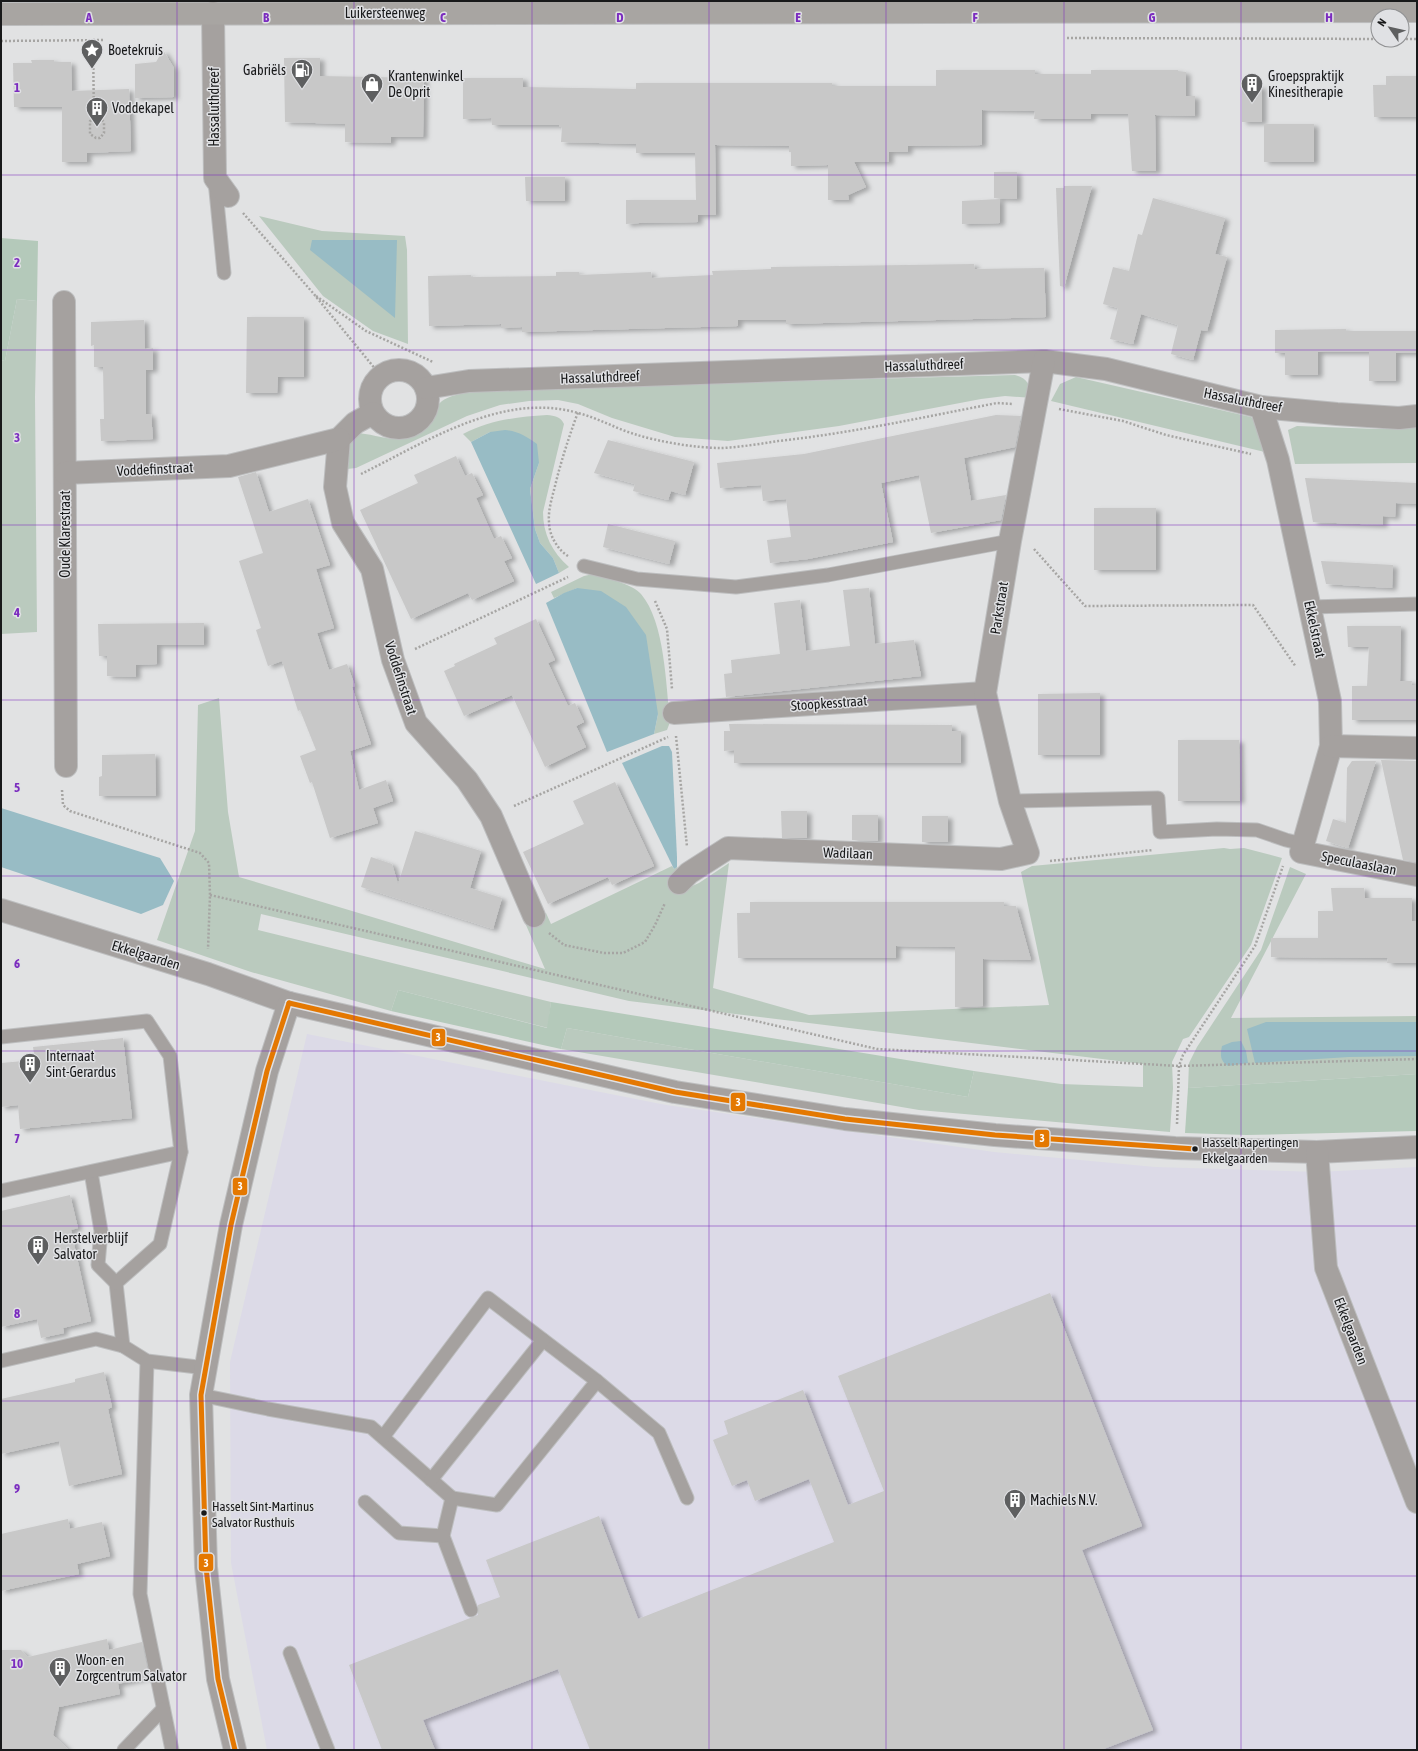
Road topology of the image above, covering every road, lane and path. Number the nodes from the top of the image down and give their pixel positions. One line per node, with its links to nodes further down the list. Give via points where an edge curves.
1 (1417, 11): 2 (main road, Luikersteenweg)
2 (213, 13): 4 (main road, Luikersteenweg); 6 (street, Hassaluthdreef)
3 (1, 14): 4 (main road, Luikersteenweg)
4 (92, 14): 5 (path)
5 (95, 121): 5 (path, via 104,122 104,133 100,138 90,134 90,121)
6 (215, 178): 7 (street); 8 (lane)
7 (228, 196): 9 (path)
8 (224, 273)
9 (313, 293): 12 (path, via 366,331); 13 (path)
10 (64, 302): 22 (street, Oude Klarestraat)
11 (1044, 361): 14 (street, Hassaluthdreef, via 469,381); 15 (street, Parkstraat); 16 (street, Hassaluthdreef, via 1106,369)
12 (436, 363)
13 (380, 376): 14 (street, via 388,371 406,371 415,374); 18 (street, via 371,389)
14 (426, 388): 18 (street, via 426,407 415,423 392,426)
15 (1036, 404): 17 (path, via 997,403 827,436 722,448 675,444 635,434); 21 (path, via 1123,421 1166,435); 24 (street, Parkstraat)
16 (1261, 407): 19 (street, Hassaluthdreef, via 1345,415 1399,418); 21 (street, Ekkelstraat)
17 (578, 412): 23 (path, via 543,407 513,409 483,417 454,428); 25 (path, via 563,455 549,510 549,524 554,541 563,553)
18 (373, 413): 20 (street, via 355,423)
19 (1417, 416)
20 (339, 440): 22 (street, Voddefinstraat, via 229,466); 23 (street, Voddefinstraat)
21 (1278, 460): 28 (street, Ekkelstraat)
22 (65, 473): 35 (street, Oude Klarestraat)
23 (335, 486): 29 (street, Voddefinstraat, via 343,524 372,568)
24 (1010, 541): 25 (lane, via 828,575 736,587 637,579); 30 (path, via 1029,544 1085,606 1253,605 1297,667); 31 (street, Parkstraat)
25 (584, 566)
26 (567, 578): 29 (path)
27 (1417, 604): 28 (lane)
28 (1311, 607): 30 (street, Ekkelstraat)
29 (393, 660): 37 (street, Voddefinstraat, via 416,723 467,780)
30 (1322, 664): 33 (street, Ekkelstraat, via 1330,701)
31 (985, 693): 32 (street, Stoopkesstraat); 36 (street, Parkstraat)
32 (675, 723): 37 (path)
33 (1331, 746): 34 (street); 38 (street, Ekkelstraat)
34 (1417, 748)
35 (66, 766): 42 (path, via 61,793 63,805 70,811 200,853 209,863)
36 (1010, 801): 38 (lane, via 1158,798 1160,832 1257,830); 39 (street, Parkstraat)
37 (491, 816): 44 (street, Voddefinstraat)
38 (1302, 848): 40 (street, Speculaaslaan); 49 (path, via 1287,856 1255,946 1183,1055)
39 (1028, 853): 41 (street, Wadilaan, via 1001,859 728,848 689,873)
40 (1417, 875)
41 (679, 883): 44 (path, via 667,899 645,942 624,953 604,953 564,945)
42 (210, 895): 45 (path); 49 (path, via 877,1049)
43 (1, 910): 45 (street, Ekkelgaarden)
44 (534, 916)
45 (208, 974): 46 (street, Ekkelgaarden)
46 (289, 1003): 51 (street, Ekkelgaarden, via 676,1092 846,1119 995,1135); 61 (street, via 267,1071 231,1225)
47 (1, 1037): 52 (lane, via 147,1021 170,1056)
48 (1417, 1059): 49 (path)
49 (1179, 1066): 51 (path)
50 (1417, 1147): 53 (street, Ekkelgaarden)
51 (1176, 1148): 53 (street, Ekkelgaarden)
52 (181, 1152): 54 (lane); 56 (lane, via 160,1244)
53 (1317, 1152): 69 (street, Ekkelgaarden, via 1326,1268)
54 (91, 1172): 55 (lane); 56 (lane, via 102,1230 98,1265)
55 (1, 1191)
56 (116, 1283): 58 (lane)
57 (543, 1340): 62 (lane); 64 (lane, via 488,1298); 65 (lane)
58 (123, 1346): 59 (lane, via 96,1339); 60 (lane)
59 (1, 1361)
60 (147, 1361): 61 (lane); 73 (lane, via 140,1594)
61 (206, 1368): 63 (street)
62 (597, 1381): 66 (lane, via 496,1505); 67 (lane, via 659,1433)
63 (202, 1395): 64 (lane, via 371,1428); 76 (street, via 206,1567 218,1679)
64 (383, 1437): 65 (lane)
65 (431, 1480): 66 (lane)
66 (452, 1498): 70 (lane)
67 (687, 1498)
68 (364, 1502): 70 (lane, via 398,1533)
69 (1417, 1502)
70 (443, 1536): 71 (lane)
71 (471, 1610)
72 (290, 1653): 77 (lane)
73 (163, 1709): 74 (lane); 75 (lane)
74 (124, 1750)
75 (172, 1750)
76 (235, 1750)
77 (328, 1750)

